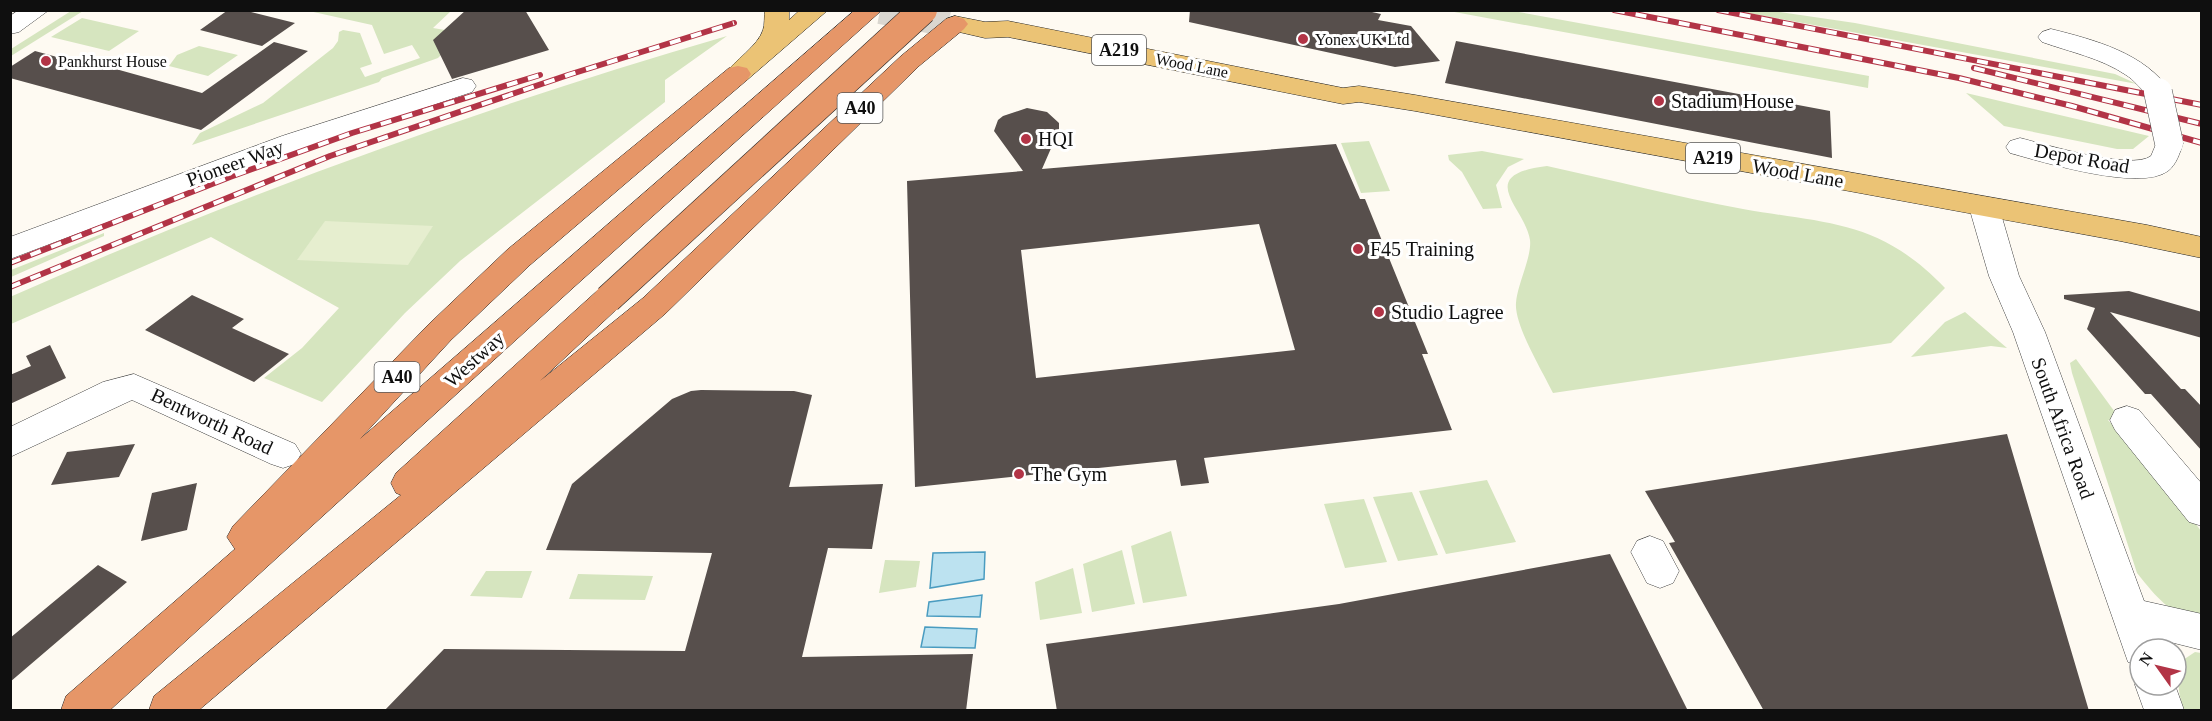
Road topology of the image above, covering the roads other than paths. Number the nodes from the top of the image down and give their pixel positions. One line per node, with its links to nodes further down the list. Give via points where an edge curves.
1 (37, 10): 8 (street)
2 (777, 10): 10 (main road, via 776,32)
3 (816, 10): 10 (main road, A40)
4 (870, 10): 23 (highway, Westway / A40, via 562,279)
5 (994, 10): 6 (main road, Wood Lane / A219)
6 (1032, 13): 12 (main road, Wood Lane / A219, via 1350,84)
7 (949, 15): 12 (main road, Wood Lane / A219, via 985,30 1008,29 1343,96); 24 (highway, A40, bridge, via 608,299); 24 (highway, A40, via 910,61 654,306)
8 (10, 27)
9 (2051, 38): 13 (street, Depot Road, bridge, via 2144,74 2158,92 2169,143 2163,160 2152,168 2111,166)
10 (738, 74): 23 (highway, A40, via 519,257 440,332)
11 (463, 86): 16 (street, Pioneer Way, via 207,172)
12 (1359, 94): 14 (main road, Wood Lane / A219)
13 (2020, 147)
14 (1984, 207): 15 (main road, Wood Lane / A219, via 2135,232); 21 (street, South Africa Road, via 2004,276 2029,332)
15 (2202, 248)
16 (10, 249)
17 (2127, 420): 20 (street)
18 (10, 443): 19 (street, Bentworth Road, via 116,391 134,387)
19 (283, 454)
20 (2202, 512)
21 (2136, 632): 22 (street)
22 (2202, 632)
23 (82, 710)
24 (167, 711)

